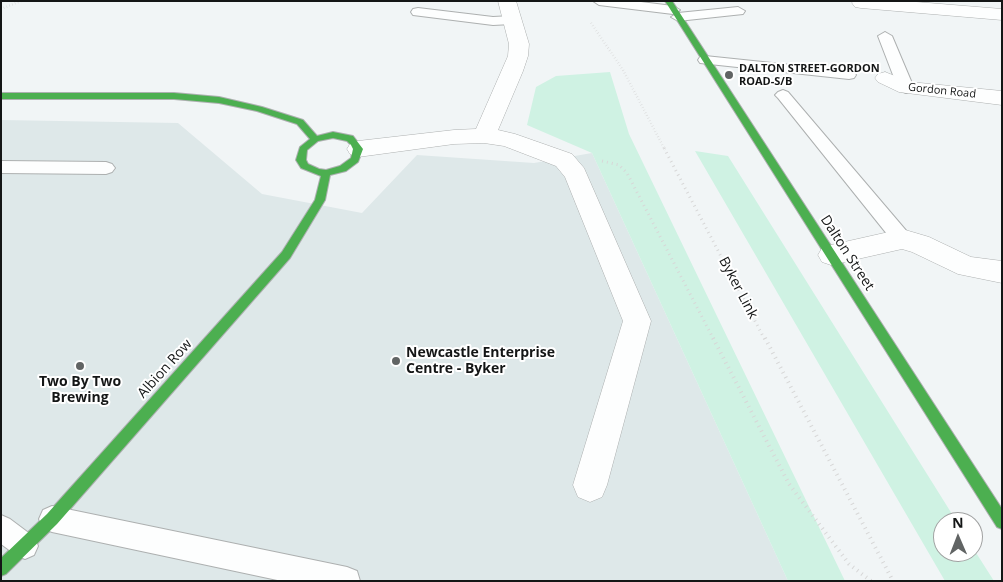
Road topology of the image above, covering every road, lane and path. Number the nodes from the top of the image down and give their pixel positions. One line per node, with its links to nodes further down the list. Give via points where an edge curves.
1 (21, 1): 4 (path)
2 (599, 1): 5 (lane)
3 (863, 5): 9 (street)
4 (1, 9)
5 (673, 9): 6 (lane); 12 (street, Dalton Street)
6 (738, 10)
7 (510, 11): 8 (lane, via 493,21); 19 (street, via 519,44 518,56)
8 (418, 12)
9 (1002, 15)
10 (587, 17): 37 (path, Byker Link, via 628,79)
11 (885, 36): 15 (lane)
12 (705, 60): 13 (lane); 27 (street, Dalton Street)
13 (849, 75)
14 (884, 78): 15 (street, Gordon Road)
15 (906, 88): 18 (street, Gordon Road)
16 (783, 95): 26 (lane)
17 (1, 96): 20 (street, via 174,96 219,100 300,122)
18 (1002, 98)
19 (484, 136): 21 (street); 22 (street, via 507,139)
20 (315, 139): 21 (street, via 342,136 350,138); 25 (street, via 303,149 300,160 310,170)
21 (358, 149): 25 (street, via 350,165)
22 (564, 160): 29 (street, via 576,174 638,321); 36 (path, via 607,161 619,165 627,173 789,484 849,564)
23 (1, 167): 24 (lane)
24 (106, 168)
25 (326, 173): 30 (street, Albion Row, via 320,200 286,255)
26 (902, 239): 27 (street); 28 (street, via 920,244 967,267)
27 (830, 255): 31 (street, Dalton Street)
28 (1002, 272)
29 (590, 485)
30 (52, 519): 33 (street, Albion Row); 35 (lane)
31 (1002, 522)
32 (1, 528): 33 (lane)
33 (25, 546): 34 (street, Albion Row)
34 (1, 569)
35 (347, 581)
36 (870, 581)
37 (893, 581)

